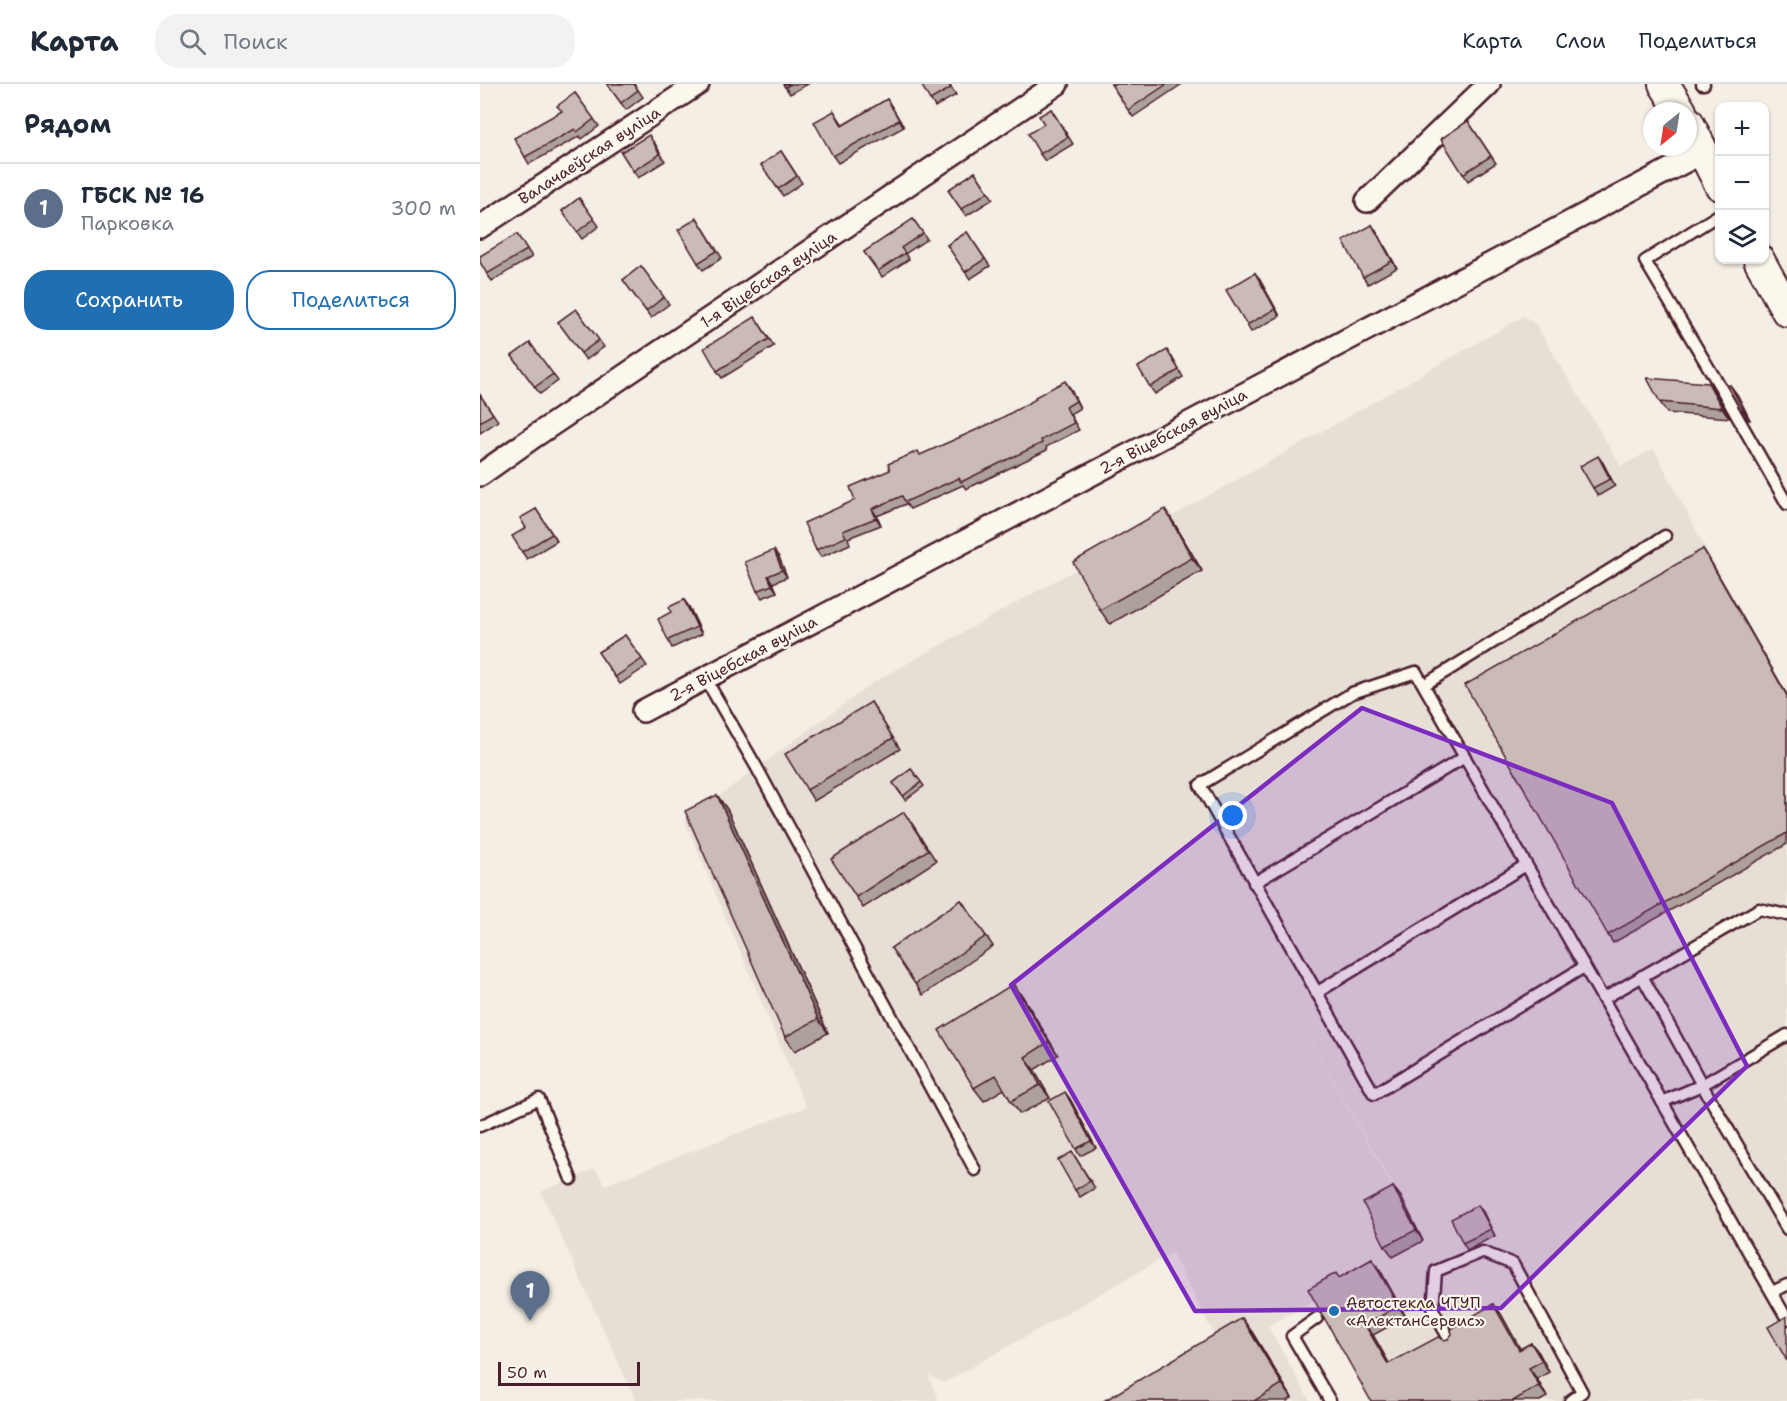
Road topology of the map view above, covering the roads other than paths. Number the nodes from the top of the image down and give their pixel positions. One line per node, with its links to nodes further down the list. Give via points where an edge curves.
1 (698, 84): 11 (street, Валачаеўская вуліца)
2 (1057, 84): 14 (street, 1-я Віцебская вуліца)
3 (1489, 84): 9 (street)
4 (1664, 84): 5 (main road)
5 (1675, 102)
6 (1697, 140): 7 (main road)
7 (1703, 152): 8 (main road); 17 (street, 2-я Віцебская вуліца)
8 (1715, 177)
9 (1367, 201)
10 (1715, 217): 15 (lane, via 1645,261)
11 (480, 227)
12 (1762, 264): 13 (main road)
13 (1787, 310)
14 (480, 475)
15 (1787, 504)
16 (1665, 536): 18 (lane)
17 (705, 678): 19 (street, 2-я Віцебская вуліца); 32 (lane)
18 (1424, 685): 20 (lane); 22 (lane, via 1416,672 1352,693 1200,785)
19 (643, 711)
20 (1465, 757): 21 (lane); 22 (lane)
21 (1526, 865): 24 (lane); 26 (lane)
22 (1254, 883): 26 (lane)
23 (1787, 915): 25 (lane, via 1759,909)
24 (1584, 967): 26 (lane, via 1374,1094); 27 (lane)
25 (1642, 976): 27 (lane); 29 (lane)
26 (1316, 993)
27 (1603, 999): 30 (lane)
28 (1787, 1035): 29 (lane)
29 (1702, 1085): 30 (lane); 34 (lane)
30 (1662, 1102): 36 (lane)
31 (480, 1126): 33 (lane, via 539,1099)
32 (975, 1170)
33 (571, 1179)
34 (1787, 1229)
35 (1787, 1285): 36 (lane)
36 (1772, 1292): 38 (lane)
37 (1317, 1318): 40 (lane, via 1292,1336)
38 (1787, 1319)
39 (1452, 1344): 41 (lane, via 1434,1310 1436,1271 1482,1252 1513,1264 1582,1392)
40 (1330, 1401)
41 (1570, 1401)

